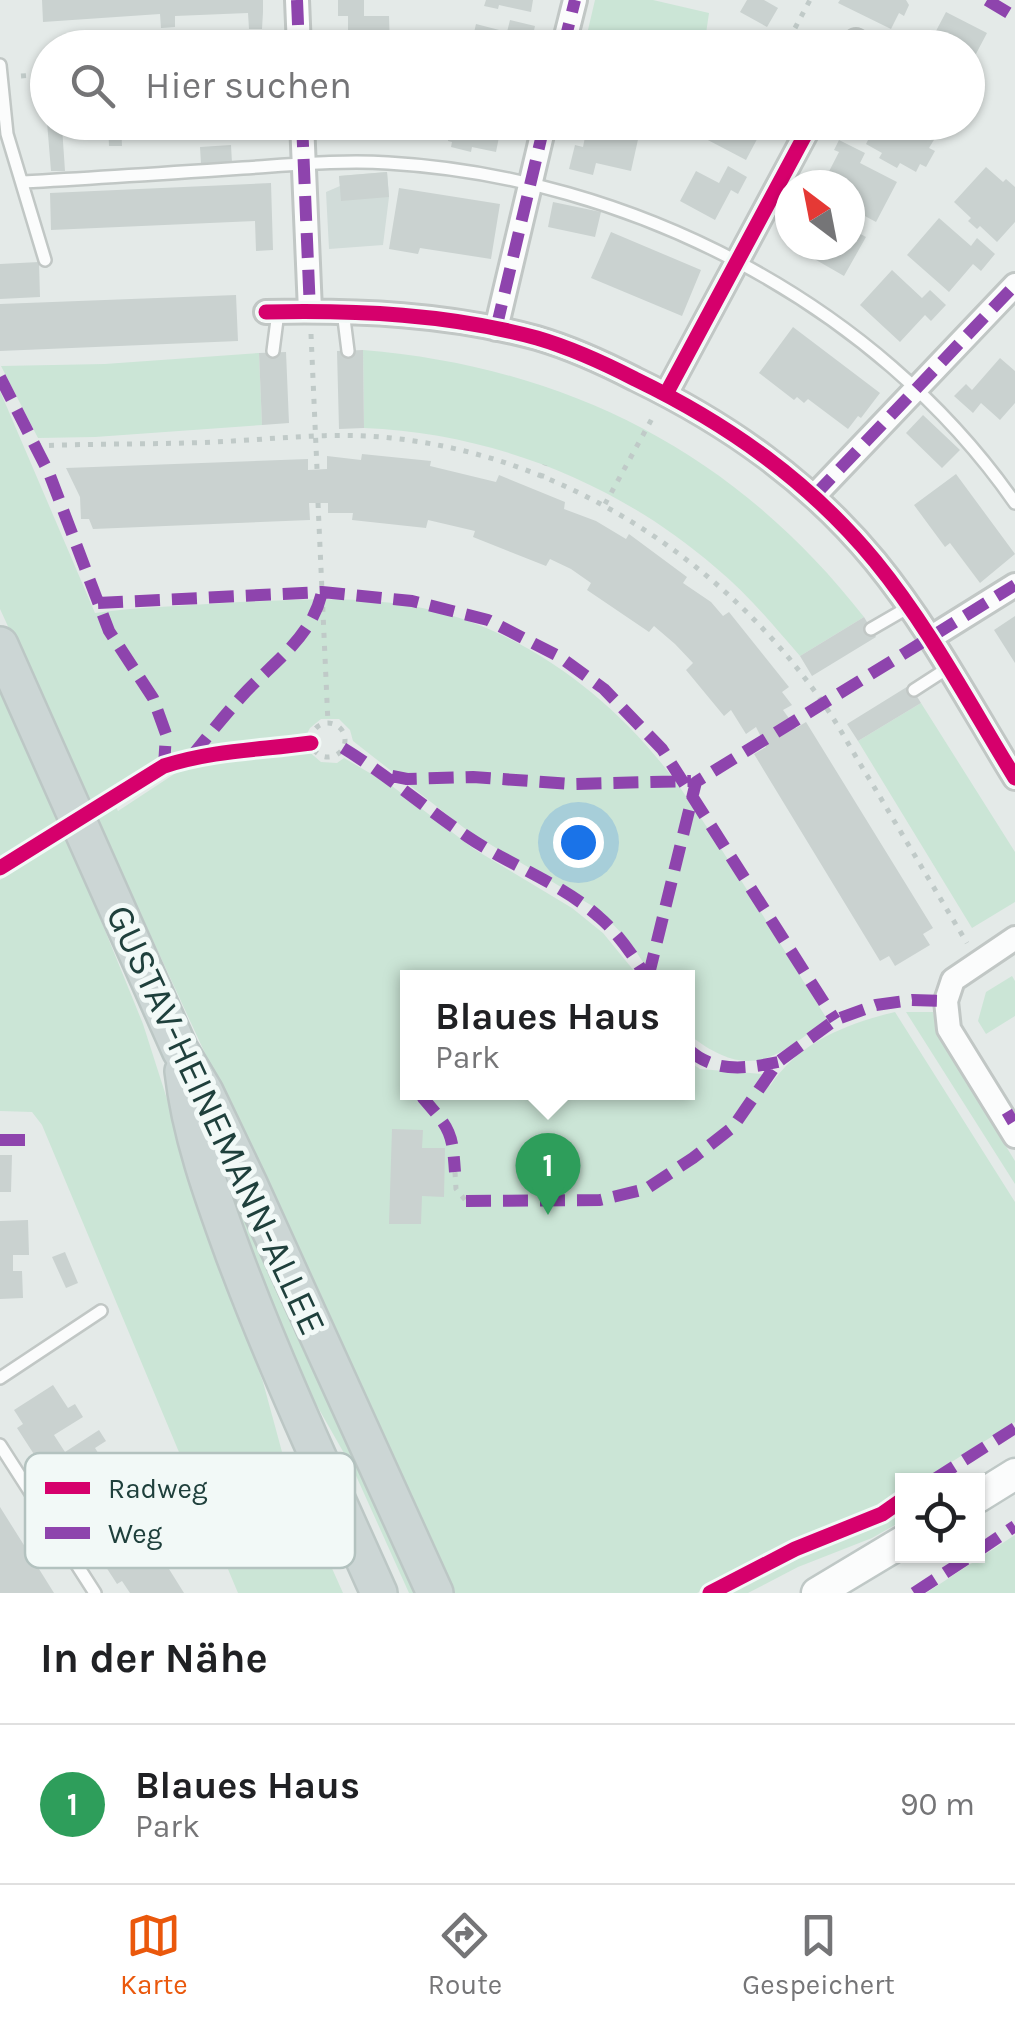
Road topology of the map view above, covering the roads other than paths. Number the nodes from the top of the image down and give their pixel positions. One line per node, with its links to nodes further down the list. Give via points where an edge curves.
1 (297, 0): 3 (street)
2 (574, 0): 4 (street)
3 (298, 30)
4 (567, 30)
5 (0, 65): 6 (lane)
6 (1, 76): 11 (lane, via 7,134)
7 (303, 140): 10 (street)
8 (541, 140): 12 (street)
9 (802, 140): 14 (street)
10 (304, 164): 11 (lane); 12 (lane, via 415,165); 16 (street)
11 (24, 182): 13 (lane)
12 (530, 185): 14 (lane, via 621,211); 19 (street)
13 (45, 260)
14 (738, 261): 22 (lane, via 828,318); 23 (street)
15 (1015, 285): 22 (street)
16 (310, 311): 17 (street); 18 (street)
17 (343, 311): 19 (street); 21 (lane)
18 (272, 312): 20 (lane)
19 (496, 329): 23 (street, via 578,353)
20 (273, 351)
21 (348, 351)
22 (918, 388): 24 (street); 25 (lane)
23 (666, 394): 24 (street, via 742,438)
24 (814, 496): 27 (street)
25 (1015, 503)
26 (1015, 585): 29 (street)
27 (909, 607): 28 (lane); 29 (street)
28 (871, 629)
29 (930, 638): 31 (street)
30 (0, 645): 35 (main road, GUSTAV-HEINEMANN-ALLEE)
31 (948, 668): 32 (lane); 33 (street)
32 (914, 690)
33 (1015, 778)
34 (1015, 938): 36 (street, via 953,980 946,1002 949,1029)
35 (180, 1050): 40 (main road, via 186,1104 214,1201); 49 (main road, GUSTAV-HEINEMANN-ALLEE, via 249,1184)
36 (1015, 1136)
37 (101, 1312): 38 (lane)
38 (0, 1378)
39 (0, 1445): 42 (lane)
40 (314, 1453)
41 (1015, 1474): 43 (main road)
42 (25, 1484)
43 (985, 1493)
44 (355, 1543): 48 (main road)
45 (895, 1546): 50 (main road)
46 (79, 1568): 47 (lane)
47 (95, 1593)
48 (378, 1593)
49 (436, 1593)
50 (817, 1593)

